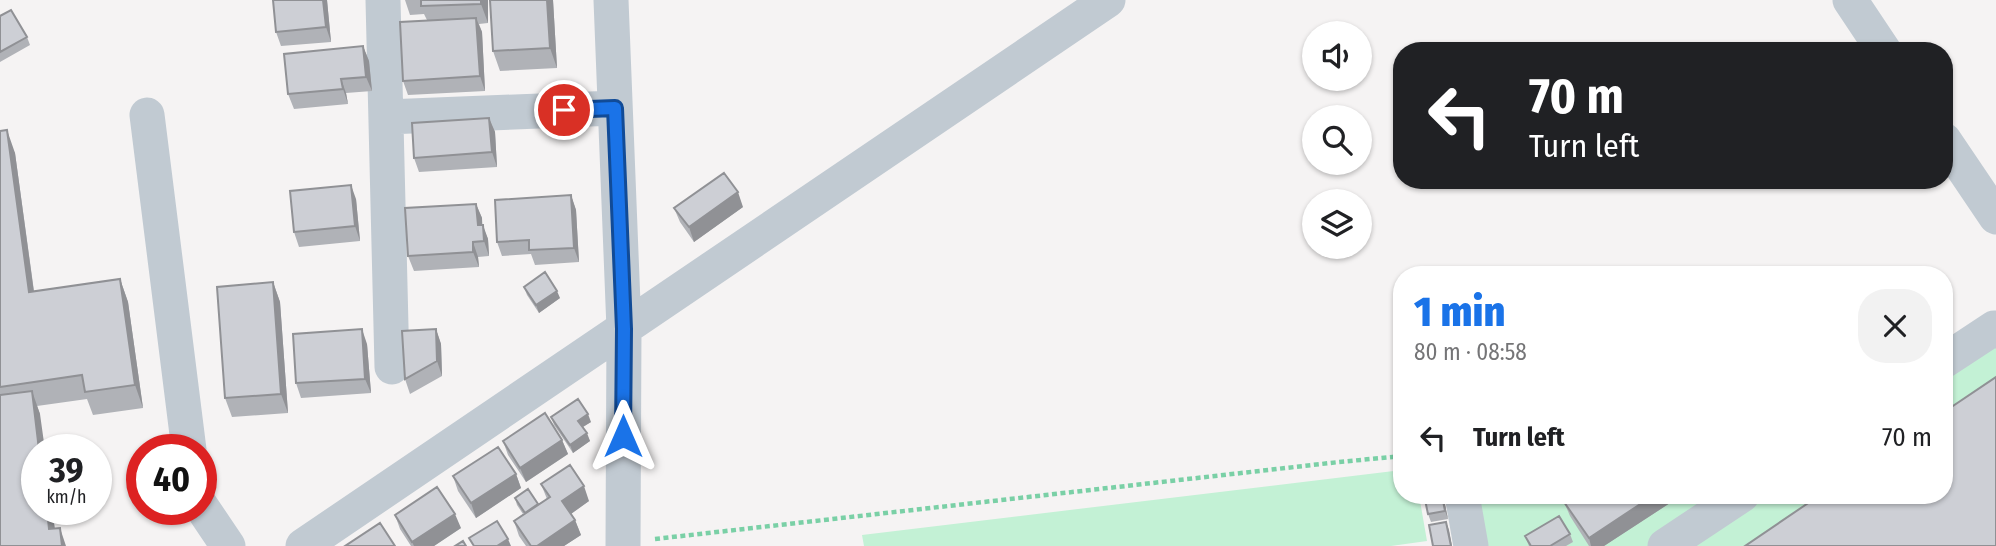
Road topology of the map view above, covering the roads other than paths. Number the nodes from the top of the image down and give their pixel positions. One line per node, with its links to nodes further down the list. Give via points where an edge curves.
1 (383, 0): 8 (street)
2 (611, 0): 6 (street)
3 (1108, 0): 11 (street)
4 (1850, 0): 5 (street)
5 (1878, 42)
6 (615, 108): 8 (street); 11 (street)
7 (146, 115): 15 (street)
8 (386, 117): 14 (street)
9 (1953, 153): 10 (street)
10 (1996, 217)
11 (624, 329): 19 (street); 21 (street)
12 (1996, 331): 13 (street, via 1994,328)
13 (1953, 354)
14 (392, 368)
15 (187, 434)
16 (1464, 504): 22 (street)
17 (1728, 504): 23 (street)
18 (214, 525): 20 (street)
19 (623, 544)
20 (228, 546)
21 (303, 546)
22 (1471, 546)
23 (1665, 546)

